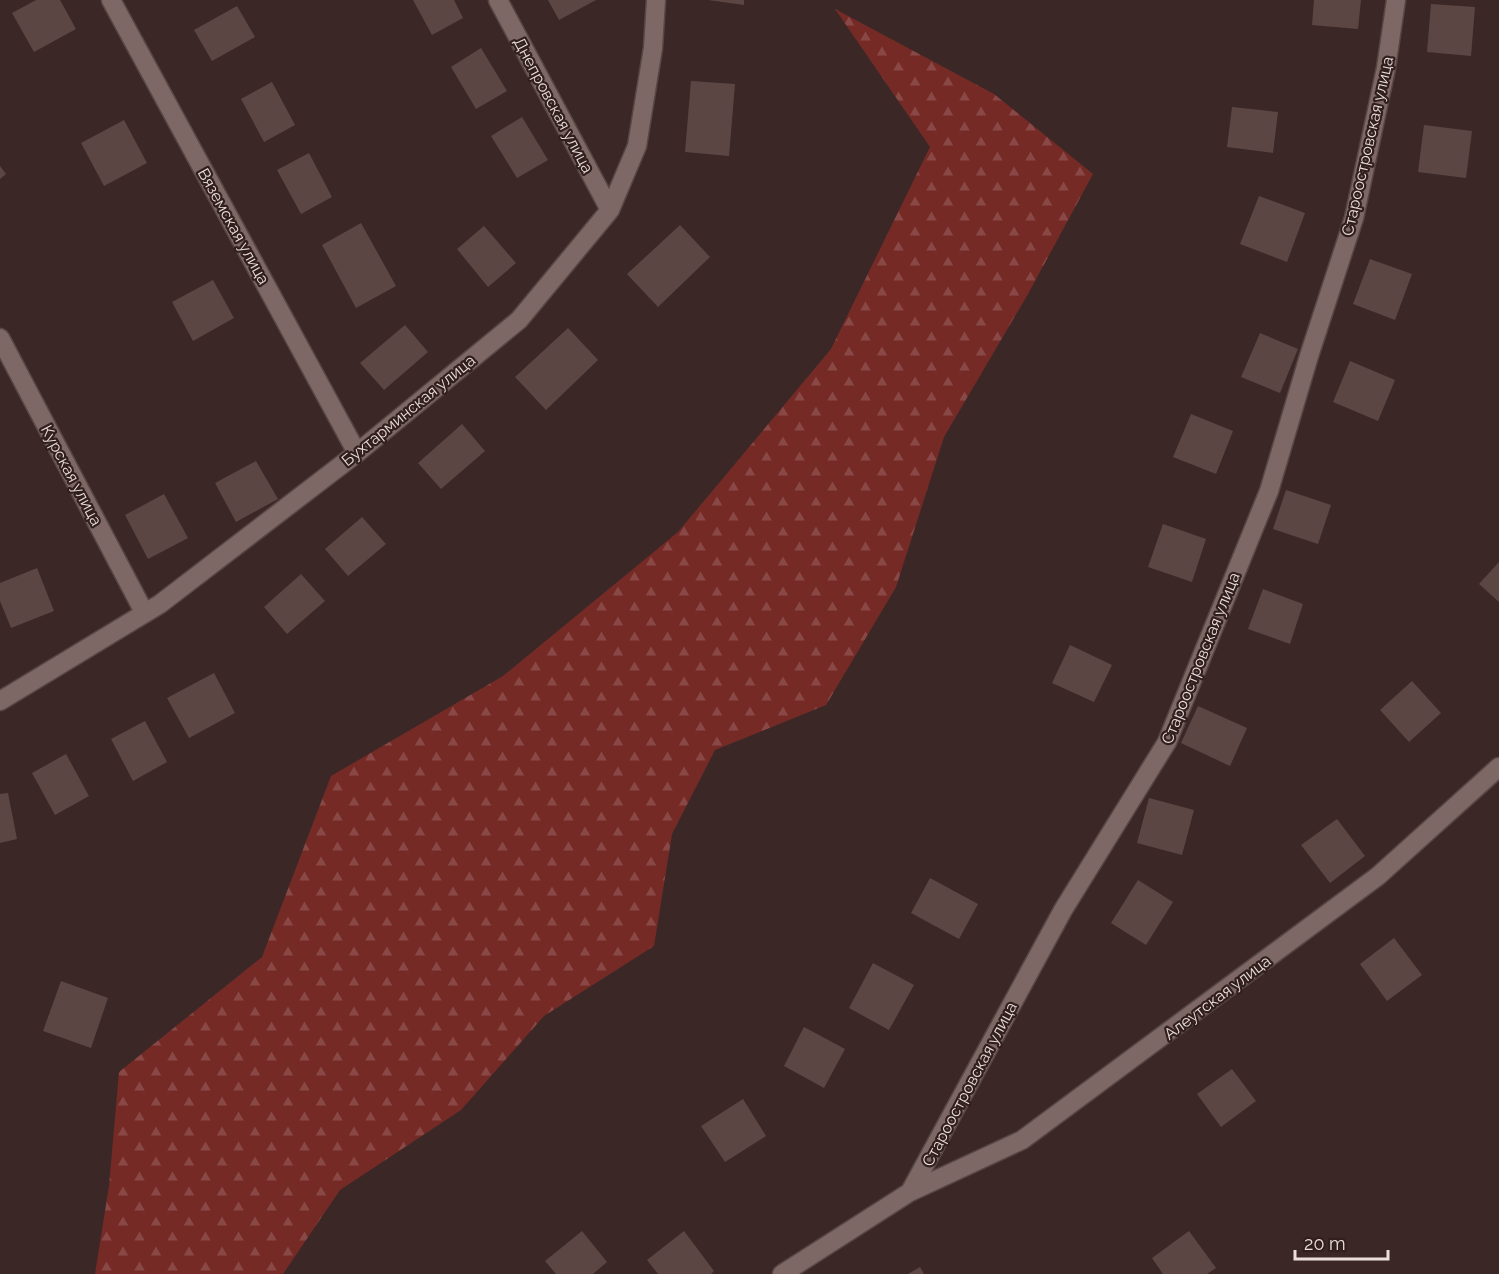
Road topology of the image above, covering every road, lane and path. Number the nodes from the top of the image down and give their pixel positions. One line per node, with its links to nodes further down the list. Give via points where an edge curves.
1 (111, 0): 7 (street, Вяземская улица)
2 (498, 0): 5 (street, Днепровская улица)
3 (656, 0): 5 (street, Бухтарминская улица, via 653,48 637,146)
4 (1396, 0): 11 (street, Староостровская улица, via 1386,68 1354,218 1269,491 1167,742 1063,910)
5 (610, 210): 7 (street, Бухтарминская улица, via 519,320)
6 (0, 338): 8 (street, Курская улица)
7 (357, 453): 8 (street, Бухтарминская улица, via 160,604)
8 (144, 612): 9 (street, Бухтарминская улица)
9 (0, 701)
10 (1499, 767): 11 (street, Алеутская улица, via 1378,876 1022,1140)
11 (910, 1192): 12 (street, Староостровская улица)
12 (782, 1274)

